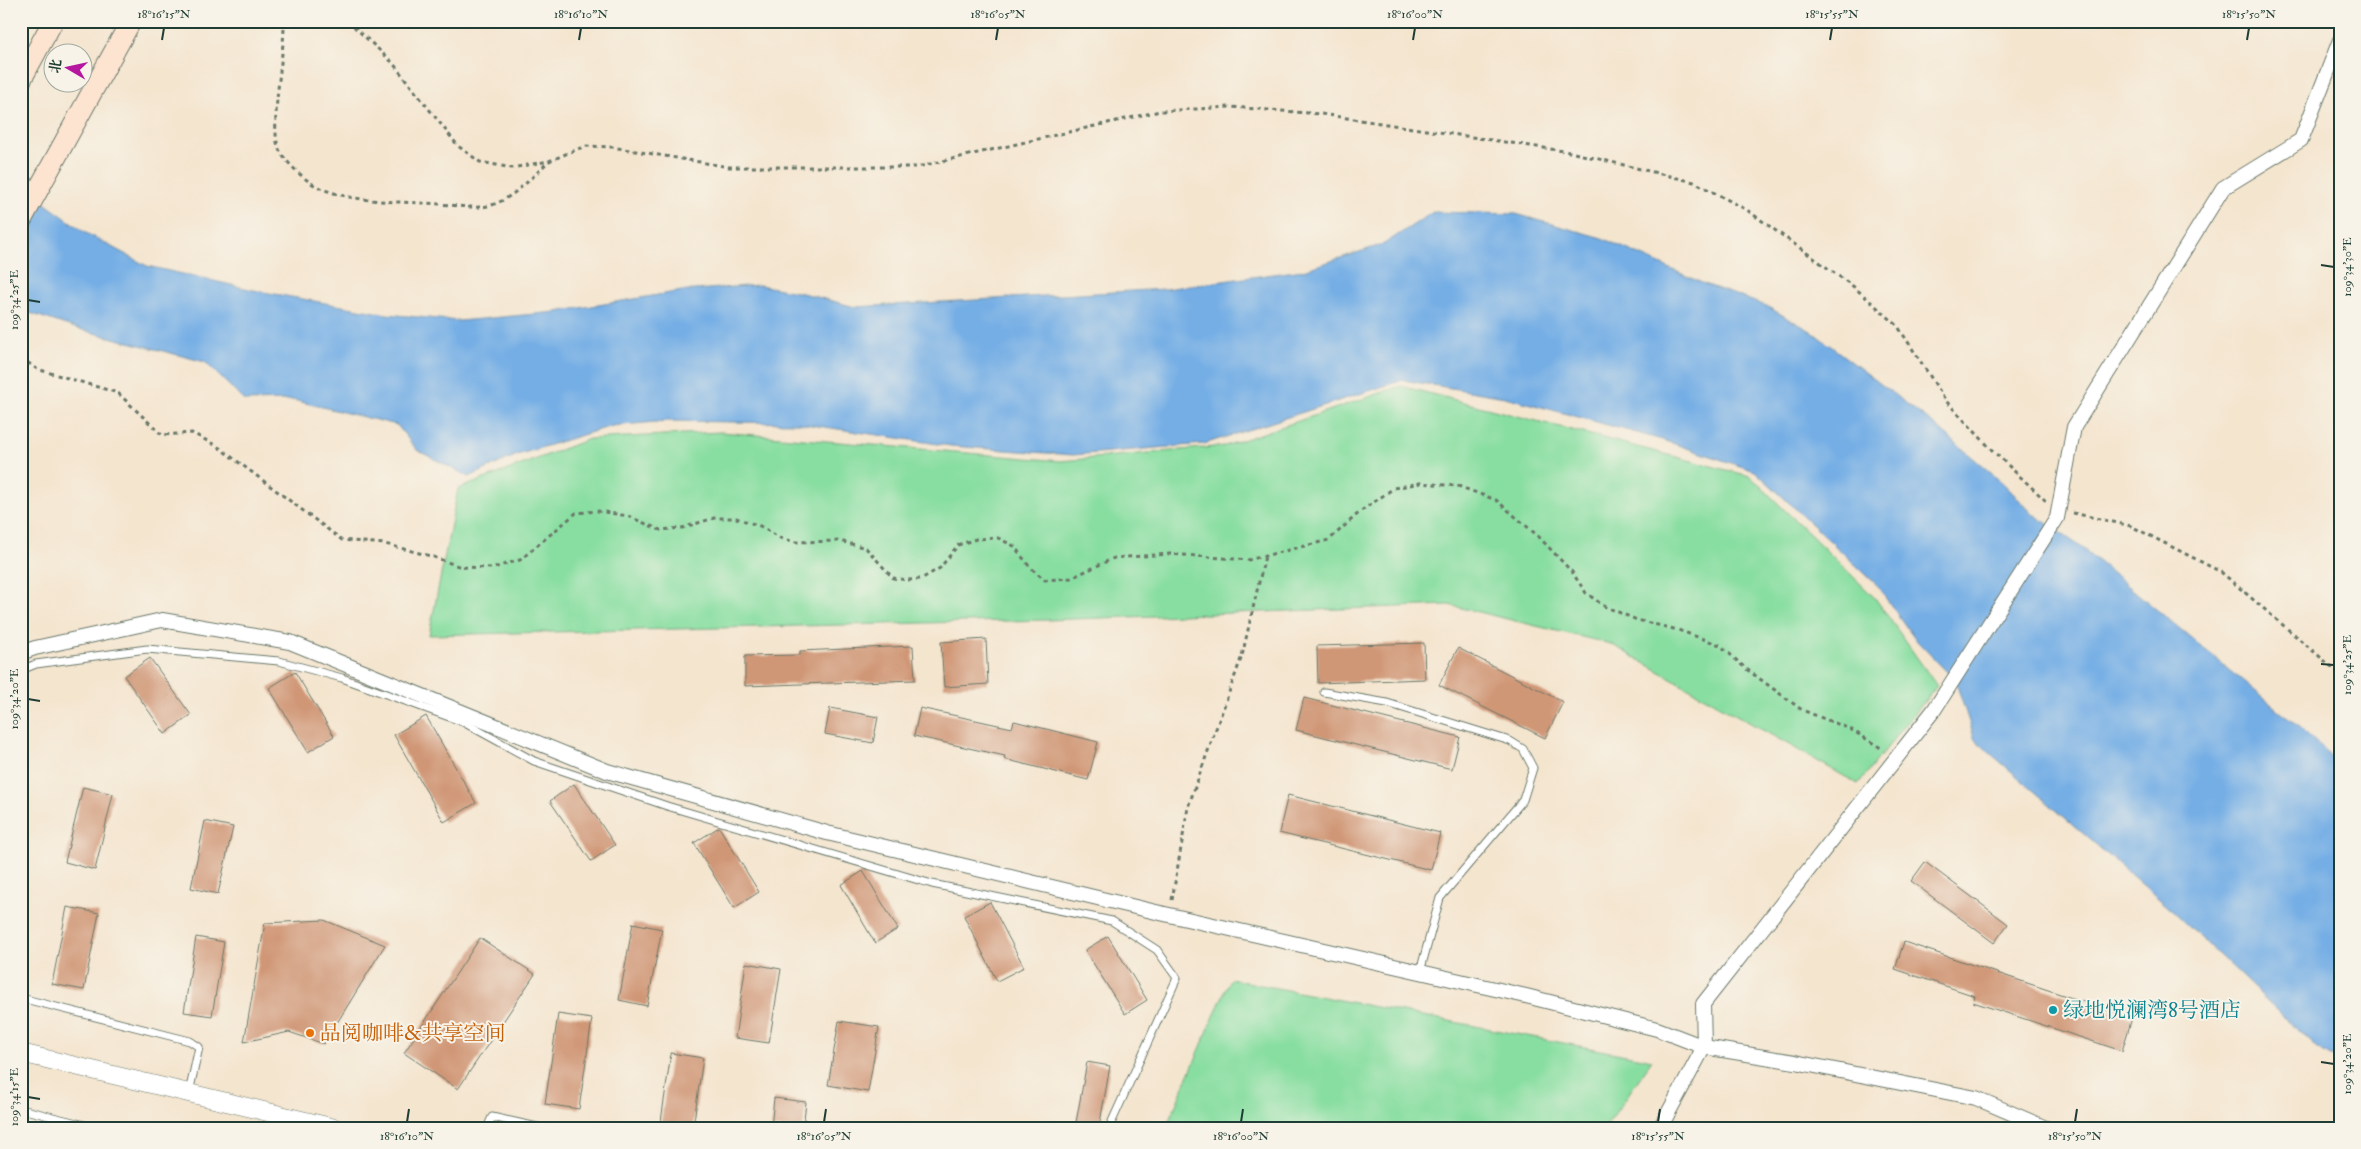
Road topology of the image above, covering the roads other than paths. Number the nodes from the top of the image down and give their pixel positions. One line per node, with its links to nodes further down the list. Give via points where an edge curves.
1 (53, 21): 4 (main road)
2 (131, 21): 5 (main road)
3 (2340, 40): 11 (street, via 2301,140 2224,188 2074,427 2057,518 1934,710 1703,1004)
4 (21, 80)
5 (21, 221)
6 (21, 653): 9 (street, via 162,620 290,642 607,771 827,833)
7 (21, 670): 19 (lane, via 36,664 147,649 280,661 342,678 462,722 534,761 667,806 932,884 1112,922 1157,950 1178,978)
8 (1324, 692): 9 (lane, via 1387,703 1510,741 1523,749 1533,768 1522,800 1440,898)
9 (1420, 972): 11 (street, via 1657,1029)
10 (21, 998): 13 (lane, via 190,1041 198,1047)
11 (1704, 1047): 20 (street); 21 (street, via 1976,1098)
12 (21, 1053): 13 (street)
13 (189, 1093): 16 (street)
14 (21, 1109): 15 (lane)
15 (97, 1128)
16 (335, 1128)
17 (487, 1128): 18 (lane, via 492,1117)
18 (542, 1128)
19 (1109, 1128)
20 (1660, 1128)
21 (2046, 1128)

